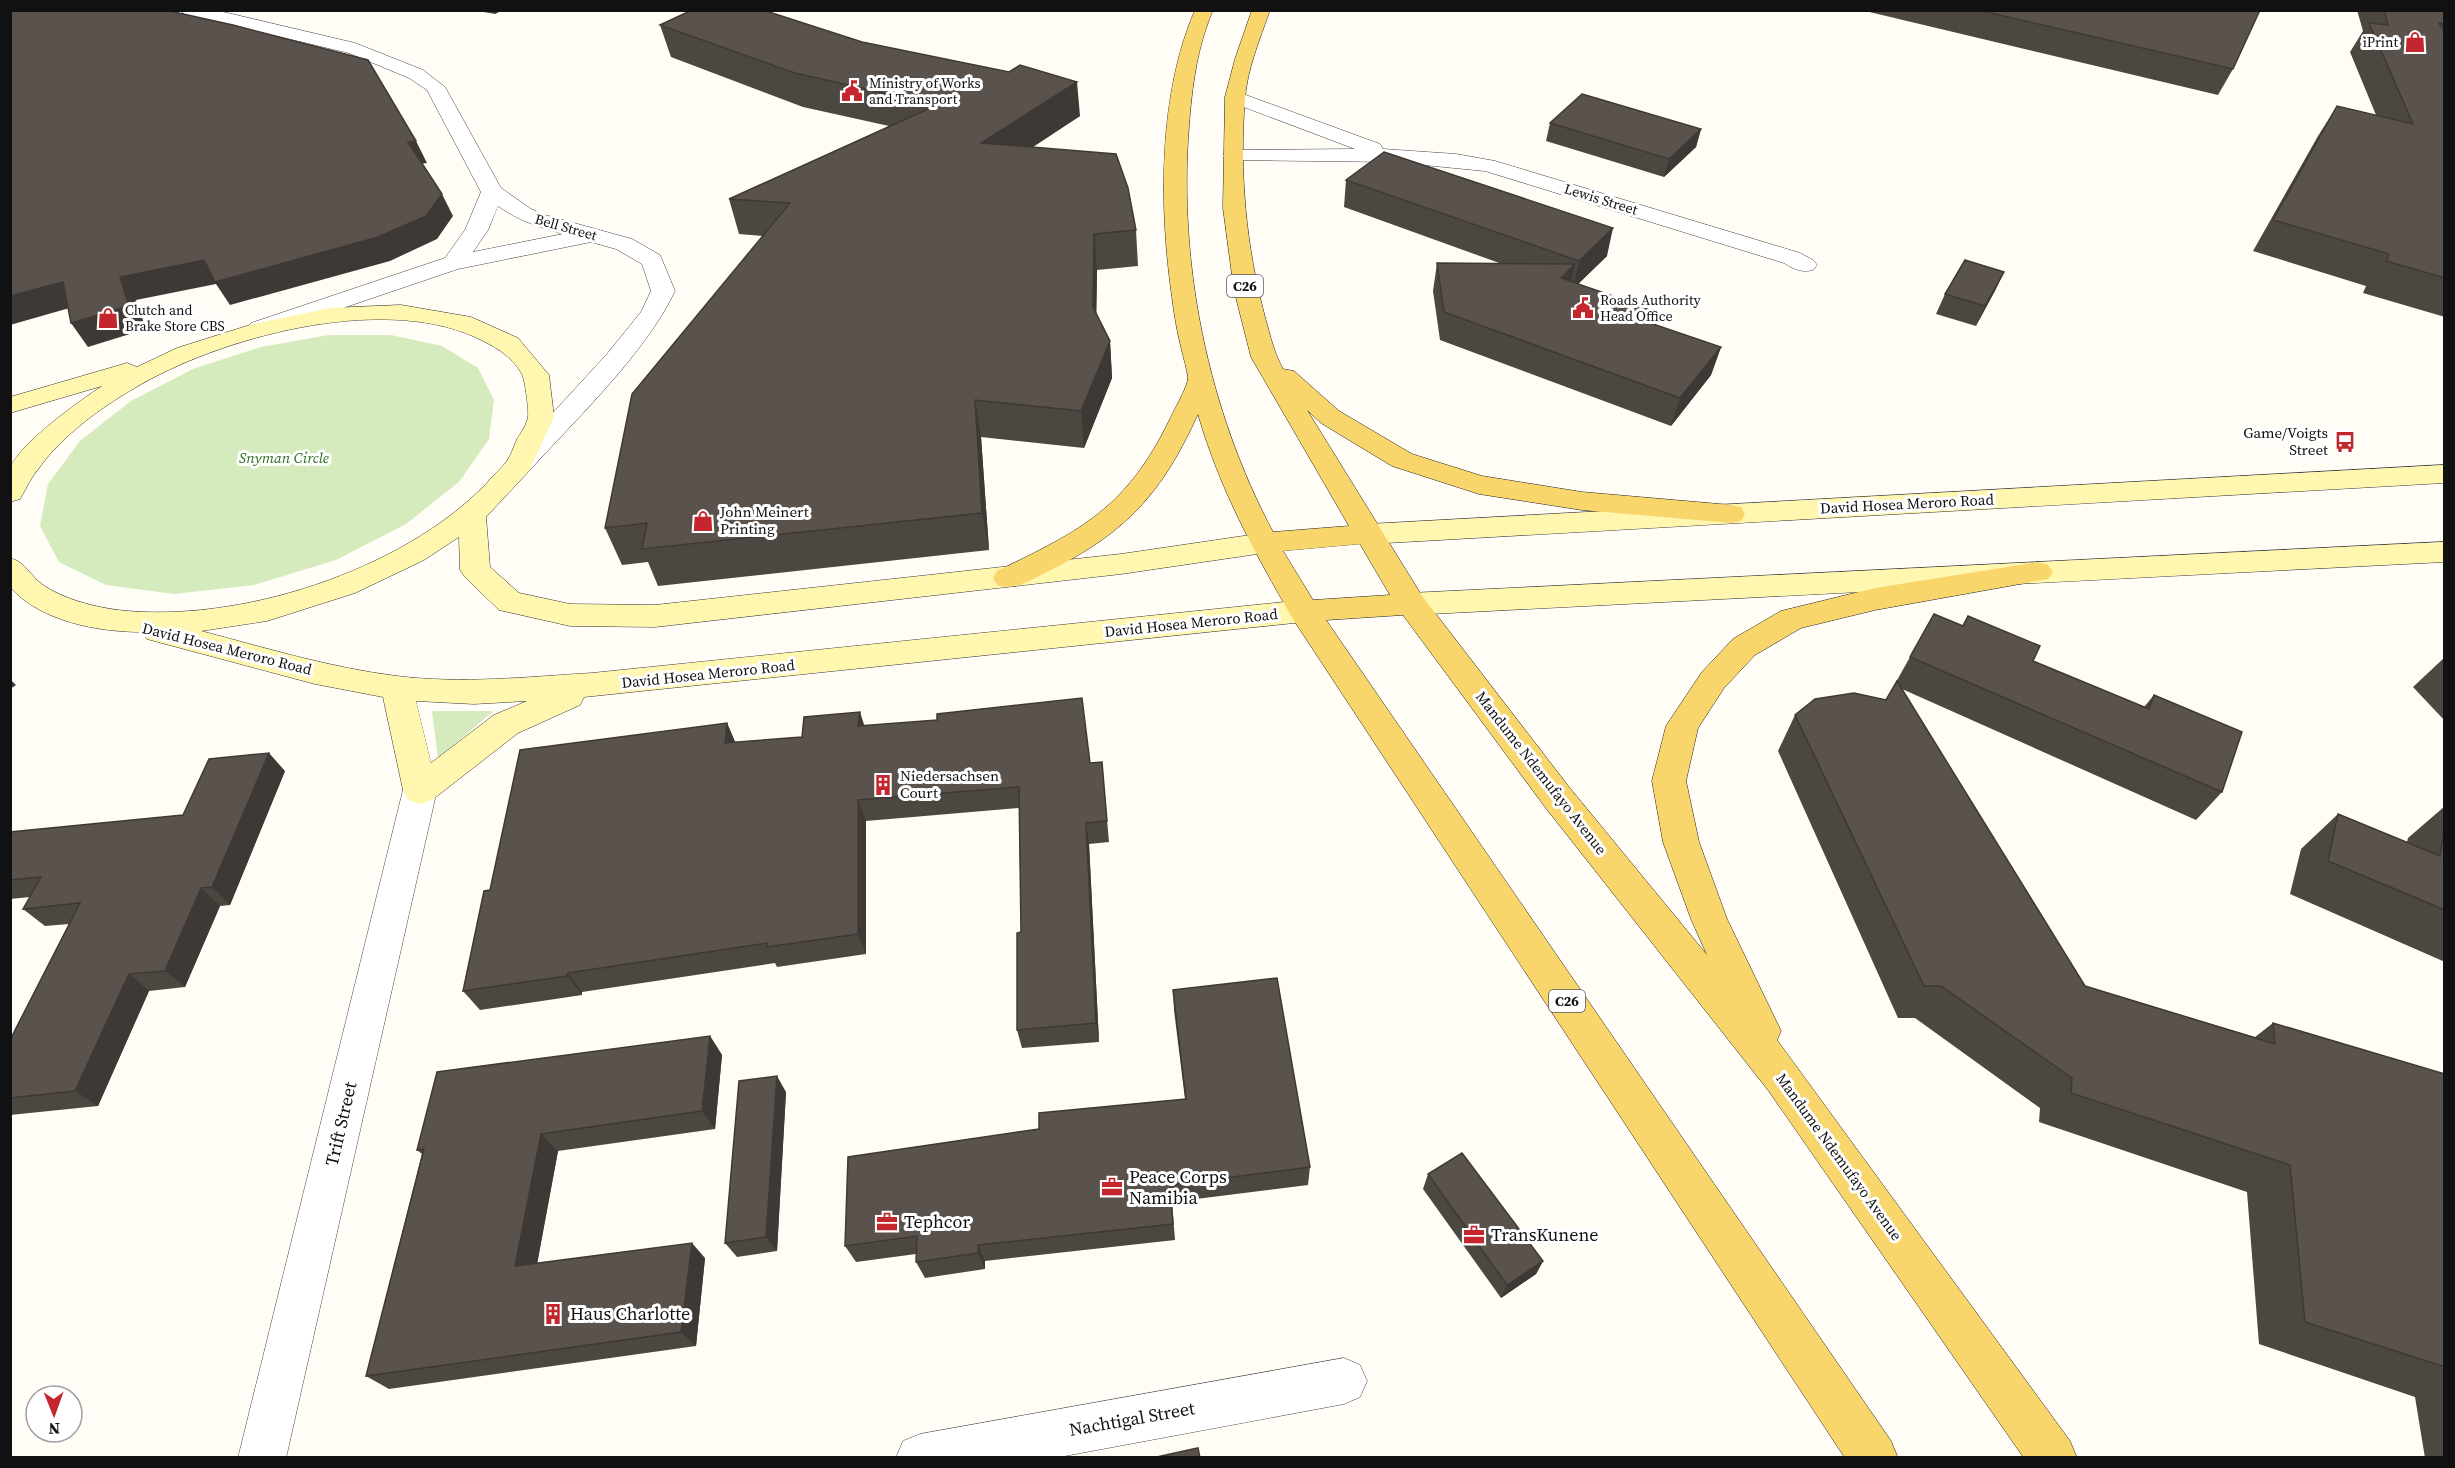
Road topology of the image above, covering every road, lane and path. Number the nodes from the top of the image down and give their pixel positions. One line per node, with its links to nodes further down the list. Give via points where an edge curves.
1 (190, 10): 7 (street, Bell Street, via 355,49 416,74 435,87)
2 (1204, 10): 14 (main road, C26, via 1184,80 1174,152 1177,250)
3 (1261, 10): 4 (main road, Mandume Ndemufayo Avenue / C26)
4 (1235, 97): 5 (street, Lewis Street); 6 (main road, Mandume Ndemufayo Avenue / C26)
5 (1392, 155): 6 (street, Lewis Street); 10 (street, Lewis Street, via 1488,165)
6 (1233, 156): 13 (main road, Mandume Ndemufayo Avenue / C26, via 1234,207 1246,290)
7 (492, 192): 8 (street, Bell Street, via 537,220); 9 (street, via 484,219)
8 (594, 235): 9 (street); 16 (street, Bell Street, via 624,244 652,260 663,291 652,314 616,359)
9 (453, 263): 11 (street)
10 (1805, 265)
11 (253, 331): 12 (main road); 16 (main road, via 330,315 401,312 462,322 509,343 536,375 541,417)
12 (186, 353): 15 (main road); 18 (main road, via 124,383 70,420 28,462)
13 (1264, 357): 19 (main road, via 1330,417 1402,460 1479,485 1582,501); 21 (main road, Mandume Ndemufayo Avenue / C26)
14 (1201, 380): 22 (main road, C26, via 1235,483); 26 (main road, via 1163,456 1129,504 1095,533)
15 (10, 405)
16 (519, 465): 20 (main road)
17 (2445, 474): 19 (main road, David Hosea Meroro Road)
18 (10, 493)
19 (1731, 514): 21 (main road, David Hosea Meroro Road)
20 (472, 515): 26 (main road, via 475,570 510,602 570,615 654,616); 31 (main road, via 414,553 344,586 267,610 190,621)
21 (1369, 534): 22 (main road); 28 (main road, Mandume Ndemufayo Avenue / C26)
22 (1264, 543): 26 (main road); 30 (main road, C26)
23 (2445, 552): 25 (main road)
24 (10, 568): 29 (main road, via 32,592)
25 (2038, 572): 28 (main road); 35 (main road, via 1875,599 1792,619 1744,647 1713,680 1682,726 1669,781 1681,842 1709,919)
26 (1008, 578)
27 (10, 598): 29 (main road)
28 (1411, 604): 30 (main road); 35 (main road, Mandume Ndemufayo Avenue / C26, via 1565,806)
29 (69, 610): 31 (main road)
30 (1304, 612): 32 (main road, David Hosea Meroro Road); 39 (main road, C26)
31 (118, 621): 33 (main road, David Hosea Meroro Road, via 315,672)
32 (592, 685): 33 (main road, David Hosea Meroro Road, via 474,692); 34 (main road, via 506,724)
33 (397, 688): 34 (main road)
34 (420, 790): 37 (street, Trift Street)
35 (1782, 1077): 40 (main road, Mandume Ndemufayo Avenue / C26)
36 (1344, 1381): 38 (street, Nachtigal Street)
37 (262, 1458)
38 (920, 1458)
39 (1874, 1458)
40 (2053, 1458)

